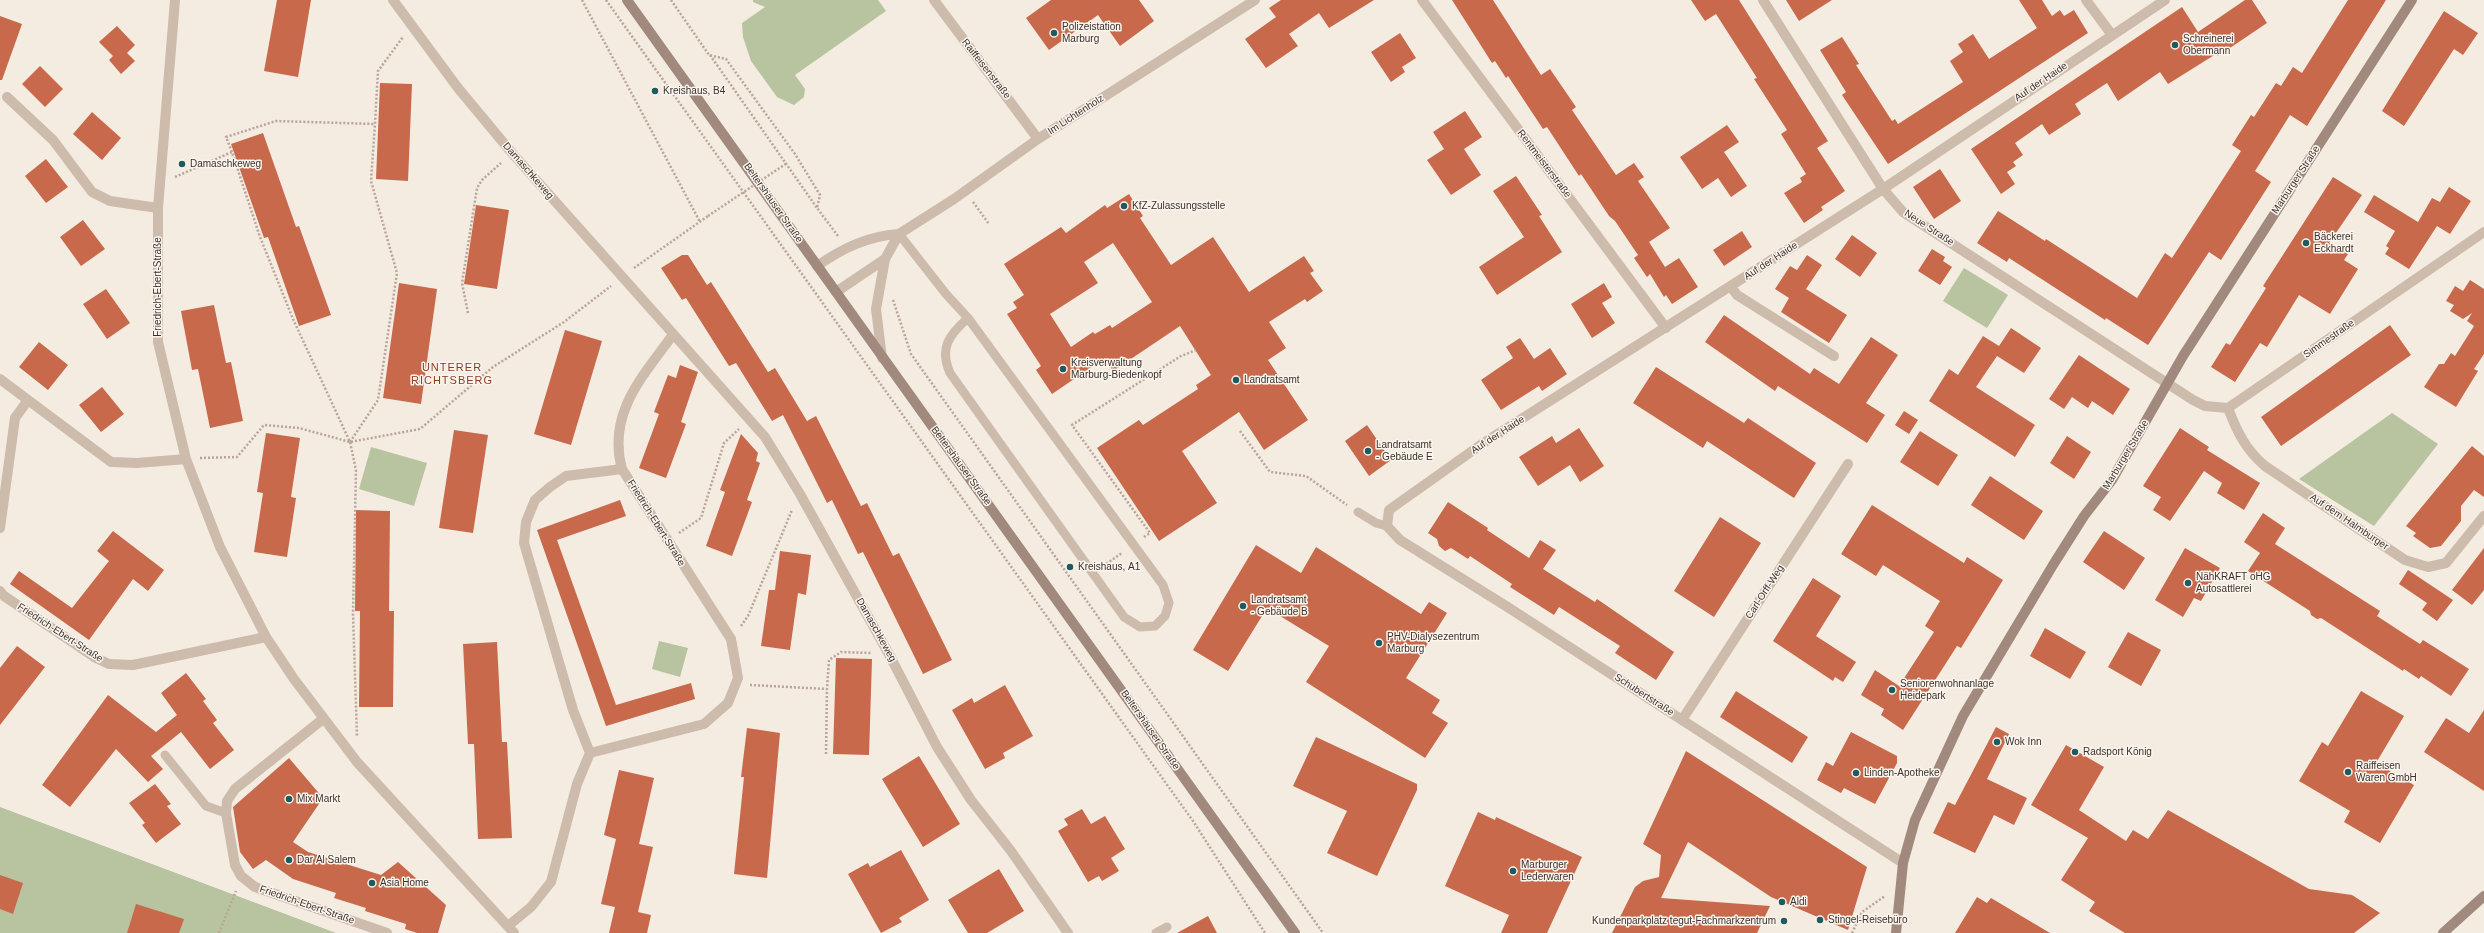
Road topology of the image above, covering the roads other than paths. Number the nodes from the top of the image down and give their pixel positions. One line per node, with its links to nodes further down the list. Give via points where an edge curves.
1 (175, 0): 15 (street, Friedrich-Ebert-Straße)
2 (393, 0): 24 (street, Damaschkeweg, via 458,88)
3 (627, 0): 19 (main road, Beltershäuser Straße)
4 (934, 0): 13 (street, Raiffeisenstraße)
5 (1255, 0): 13 (street, Im Lichtenholz)
6 (1422, 0): 23 (street, Rentmeisterstraße)
7 (1763, 0): 14 (street, Neue Straße)
8 (2086, 0): 11 (street)
9 (2165, 0): 11 (street, Auf der Haide)
10 (2412, 0): 28 (main road, Marburger Straße, via 2183,356)
11 (2112, 35): 14 (street, Auf der Haide)
12 (7, 97): 15 (street, via 53,140 92,192 110,201)
13 (1038, 139): 17 (street, Im Lichtenholz)
14 (1883, 189): 20 (street, Auf der Haide); 28 (street, Neue Straße, via 1904,212)
15 (158, 208): 31 (street, Friedrich-Ebert-Straße, via 158,342)
16 (2484, 232): 30 (street, Simmestraße)
17 (900, 234): 18 (street, Im Lichtenholz); 19 (street, via 881,235 846,248); 22 (lane)
18 (885, 259): 21 (street, Im Lichtenholz); 26 (street, Im Lichtenholz, via 876,309)
19 (818, 266): 21 (main road, Beltershäuser Straße)
20 (1731, 287): 23 (street, Auf der Haide); 25 (street, via 1737,295)
21 (836, 292): 26 (main road, Beltershäuser Straße)
22 (968, 318): 22 (lane, via 958,327 944,349 945,362 950,373 1124,617 1140,628 1155,626 1165,616 1169,603 1163,585)
23 (1666, 328): 36 (street, Auf der Haide, via 1482,444 1389,510)
24 (672, 336): 33 (street, via 637,384 625,406 617,451); 50 (street, Damaschkeweg, via 764,437 800,494 937,747 971,800 1011,851)
25 (1834, 356)
26 (882, 358): 52 (main road, Beltershäuser Straße, via 1039,573)
27 (0, 379): 29 (street)
28 (2168, 384): 30 (street, via 2205,406); 45 (main road, Marburger Straße, via 2112,480 2084,516 2053,565 1963,716 1915,820)
29 (28, 400): 31 (street, via 111,462 137,463); 37 (street, via 15,418)
30 (2228, 408): 35 (street, Auf dem Halmburger, via 2235,427 2252,455 2405,560 2428,567 2446,563)
31 (186, 459): 39 (street, Friedrich-Ebert-Straße, via 220,547)
32 (1848, 464): 41 (street, Carl-Orff-Weg)
33 (622, 469): 42 (street, Friedrich-Ebert-Straße, via 566,476 535,500 526,522 524,543 573,710); 42 (street, Friedrich-Ebert-Straße, via 731,639 738,678 728,703 704,724)
34 (1358, 512): 36 (lane, via 1376,523)
35 (2484, 516)
36 (1388, 526): 41 (street, Schubertstraße, via 1400,540)
37 (0, 528)
38 (0, 591): 39 (street, Friedrich-Ebert-Straße, via 109,664 133,664)
39 (266, 637): 40 (street, Friedrich-Ebert-Straße)
40 (323, 719): 44 (street, Friedrich-Ebert-Straße, via 234,789 227,801); 48 (street, Friedrich-Ebert-Straße, via 357,762)
41 (1682, 720): 45 (street, Schubertstraße)
42 (590, 753): 48 (street, Friedrich-Ebert-Straße, via 577,784 551,882)
43 (165, 755): 44 (lane, via 206,806)
44 (226, 813): 49 (street, Friedrich-Ebert-Straße, via 234,865 241,876 255,887)
45 (1903, 863): 53 (main road, Marburger Straße)
46 (2484, 896): 54 (main road)
47 (1167, 927): 51 (lane)
48 (511, 930)
49 (387, 933)
50 (1068, 933)
51 (1156, 933)
52 (1295, 933)
53 (1896, 933)
54 (2443, 933)

